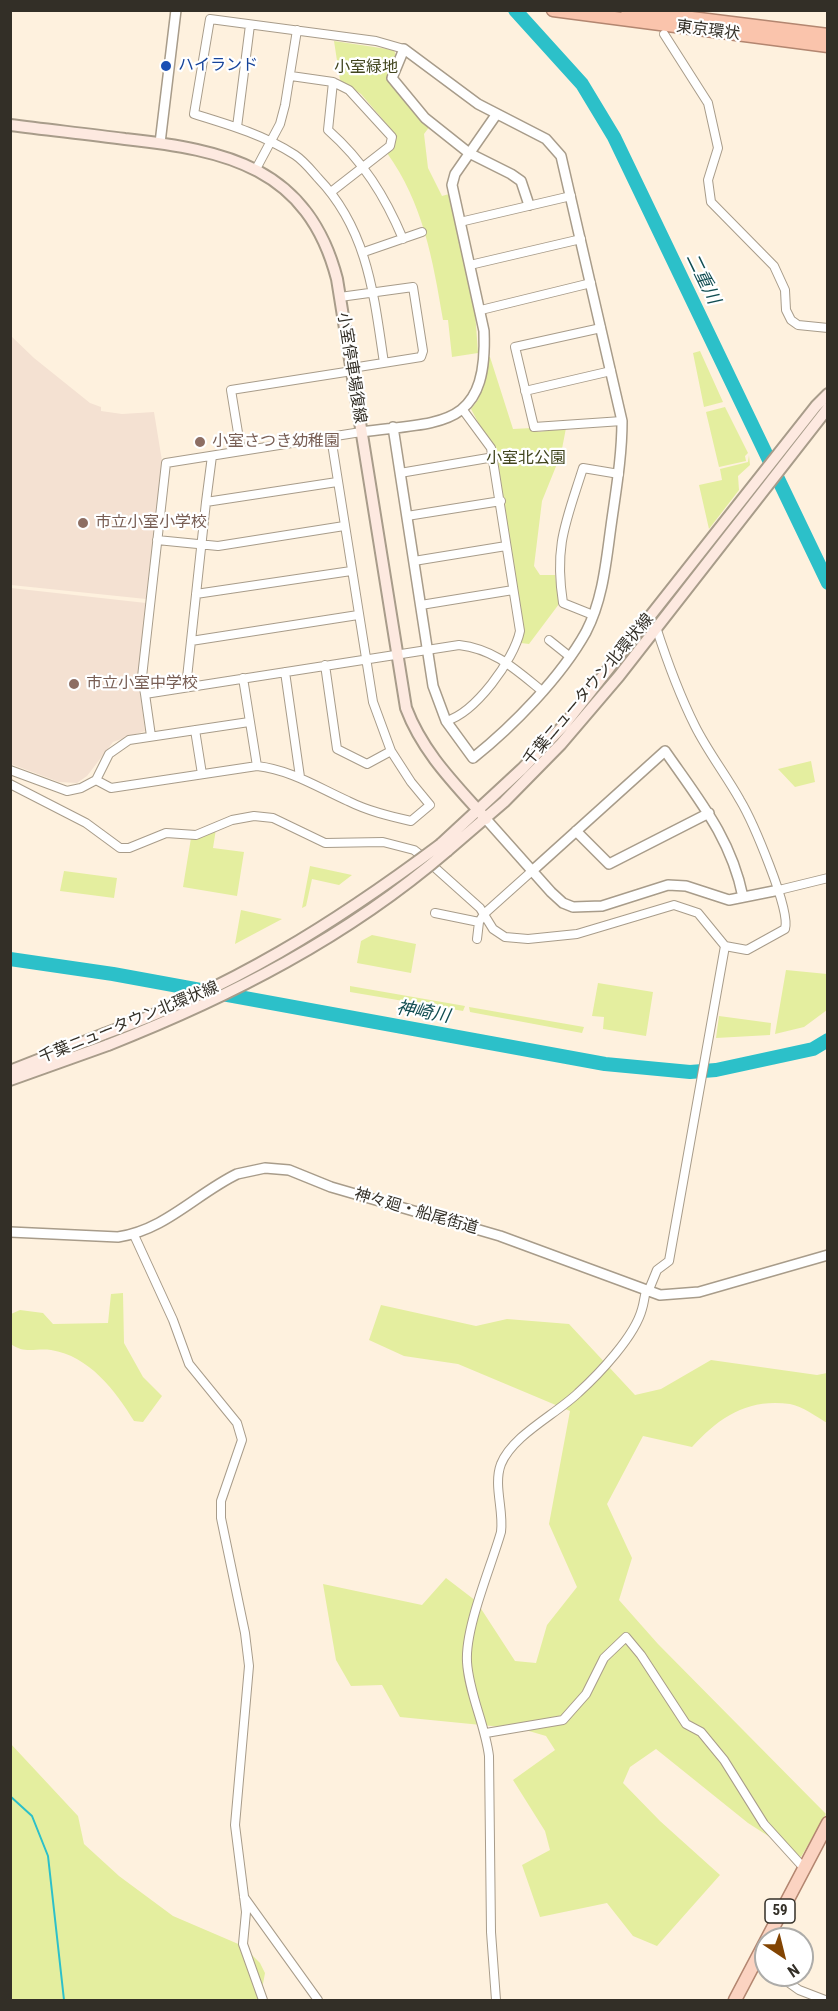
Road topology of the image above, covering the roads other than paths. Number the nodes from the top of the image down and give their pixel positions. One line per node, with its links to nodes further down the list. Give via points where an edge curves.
1 (176, 10): 17 (street)
2 (554, 10): 9 (highway, 東京環状)
3 (627, 10): 4 (highway, 東京環状)
4 (661, 12): 8 (highway, 東京環状)
5 (250, 25): 6 (street); 15 (street); 15 (street, via 210,19 194,114)
6 (297, 30): 10 (street); 11 (street)
7 (664, 34): 35 (street, via 708,103 718,148 708,180 711,202 774,266 786,291 786,310 791,320 798,325)
8 (828, 35)
9 (828, 46)
10 (404, 49): 13 (street); 18 (street, via 392,78 425,118)
11 (291, 75): 12 (street); 16 (street, via 280,124)
12 (333, 82): 19 (street, via 328,130); 19 (street, via 358,96 392,136 390,146)
13 (496, 115): 18 (street); 22 (street, via 552,144 561,156)
14 (10, 126): 17 (main road, 小室停車場復線)
15 (237, 127): 16 (street)
16 (270, 141): 20 (street); 21 (street, via 298,156)
17 (160, 143): 20 (main road, 小室停車場復線, via 209,151)
18 (469, 153): 23 (street, via 521,181); 24 (street, via 452,185)
19 (364, 166): 21 (street); 26 (street, via 390,207)
20 (256, 169): 32 (main road, 小室停車場復線, via 296,200 316,226 333,264)
21 (331, 192): 28 (street)
22 (571, 196): 23 (street); 27 (street)
23 (529, 206): 24 (street)
24 (460, 222): 29 (street)
25 (422, 232): 26 (street)
26 (403, 239): 28 (street)
27 (581, 239): 29 (street); 30 (street)
28 (364, 252): 31 (street)
29 (470, 266): 33 (street)
30 (591, 283): 33 (street); 34 (street)
31 (373, 292): 32 (street); 36 (street); 36 (street, via 413,287 423,351 418,359)
32 (340, 297): 37 (main road, 小室停車場復線)
33 (481, 310): 42 (street, via 483,356 475,394)
34 (601, 328): 38 (street); 39 (street, via 515,347)
35 (828, 328)
36 (384, 363): 37 (street)
37 (352, 369): 45 (main road, 小室停車場復線); 47 (street, via 231,390)
38 (611, 371): 39 (street); 43 (street)
39 (525, 391): 43 (street, via 537,428)
40 (828, 394): 50 (main road, 千葉ニュータウン北環状線)
41 (828, 408): 50 (main road, 千葉ニュータウン北環状線)
42 (463, 410): 44 (street, via 447,419); 49 (street, via 486,438)
43 (622, 421): 52 (street)
44 (393, 428): 45 (street); 51 (street)
45 (361, 432): 46 (street); 72 (main road, 小室停車場復線)
46 (331, 437): 47 (street); 53 (street)
47 (241, 451): 48 (street)
48 (212, 456): 55 (street); 58 (street, via 166,463)
49 (494, 457): 51 (street); 54 (street)
50 (780, 459): 68 (main road, 千葉ニュータウン北環状線, via 766,486); 94 (main road, 千葉ニュータウン北環状線, via 761,475 565,723)
51 (400, 473): 56 (street)
52 (619, 474): 67 (street, via 602,592); 67 (street, via 583,468 561,535 558,569 563,603)
53 (337, 482): 55 (street); 57 (street)
54 (501, 501): 56 (street); 60 (street)
55 (206, 502): 59 (street)
56 (408, 516): 61 (street)
57 (344, 526): 59 (street, via 218,546); 62 (street)
58 (157, 540): 59 (street); 81 (street, via 142,677)
59 (202, 545): 64 (street)
60 (506, 546): 61 (street); 63 (street)
61 (414, 561): 65 (street)
62 (351, 571): 64 (street); 66 (street)
63 (513, 590): 65 (street); 75 (street, via 520,631)
64 (196, 594): 70 (street)
65 (421, 605): 71 (street)
66 (358, 615): 70 (street); 74 (street)
67 (593, 615): 73 (street)
68 (656, 627): 94 (main road, 千葉ニュータウン北環状線, via 561,744); 98 (street, via 694,723 741,801)
69 (549, 640): 73 (street)
70 (191, 641): 79 (street)
71 (428, 650): 72 (street); 75 (street, via 459,645 477,647); 82 (street, via 433,686)
72 (396, 654): 74 (street); 94 (main road, 小室停車場復線, via 403,698 413,726 436,764)
73 (568, 656): 80 (street)
74 (366, 659): 76 (street); 86 (street, via 373,702)
75 (508, 663): 80 (street); 82 (street, via 473,705)
76 (325, 665): 77 (street); 86 (street, via 337,749 367,764)
77 (285, 672): 78 (street); 90 (street)
78 (243, 678): 79 (street); 83 (street)
79 (186, 687): 81 (street)
80 (542, 691): 82 (street, via 506,731 473,758)
81 (145, 694): 85 (street)
82 (446, 721)
83 (249, 722): 84 (street); 87 (street)
84 (195, 730): 85 (street); 89 (street)
85 (151, 736): 91 (street, via 117,747)
86 (391, 751): 90 (street, via 430,805 411,821 349,802)
87 (257, 766): 89 (street); 90 (street, via 277,768)
88 (10, 770): 91 (street, via 67,791)
89 (202, 774): 91 (street, via 111,788)
90 (300, 777)
91 (96, 780)
92 (10, 784): 101 (street, via 86,823 120,848 166,833 196,835 232,820 254,816 273,818 325,843 396,844 423,857)
93 (709, 813): 95 (street, via 609,864); 95 (street, via 665,751); 99 (street, via 731,851)
94 (482, 815): 96 (street); 104 (main road, 千葉ニュータウン北環状線, bridge, via 356,920 278,968 185,1014)
95 (576, 831): 96 (street)
96 (532, 871): 99 (street, via 563,903 583,909 668,885 686,886 722,899); 101 (street)
97 (828, 878): 98 (street)
98 (779, 890): 99 (street); 103 (street, via 785,929 747,950)
99 (743, 897)
100 (435, 913): 101 (street)
101 (481, 918): 102 (street); 103 (street, via 501,935 528,939 577,934 666,907 682,906 698,914)
102 (477, 939)
103 (726, 946): 110 (street, via 669,1261 657,1270)
104 (106, 1040): 105 (main road, 千葉ニュータウン北環状線); 106 (main road, 千葉ニュータウン北環状線)
105 (10, 1071)
106 (10, 1080)
107 (10, 1232): 108 (street, 神々廻・船尾街道)
108 (134, 1235): 110 (street, 神々廻・船尾街道, via 162,1223 237,1174 278,1167 331,1188 500,1236); 114 (street, via 189,1364 237,1423 242,1440 221,1500 221,1518 249,1666 234,1825)
109 (828, 1255): 110 (street, 神々廻・船尾街道, via 699,1292)
110 (647, 1292): 111 (street, via 631,1330 602,1369 555,1414 518,1440 502,1462 497,1476 501,1532 468,1640 467,1662)
111 (486, 1733): 113 (street, via 563,1720 586,1694 604,1658 626,1637 686,1724 701,1732 724,1760 764,1824); 120 (street)
112 (828, 1823): 113 (main road, 59)
113 (803, 1867): 115 (main road, 59)
114 (243, 1896): 118 (street, via 243,1944); 119 (street)
115 (772, 1927)
116 (754, 1963): 121 (main road, 59)
117 (795, 1987): 122 (street)
118 (263, 2001)
119 (318, 2001)
120 (496, 2001)
121 (735, 2001)
122 (825, 2001)

